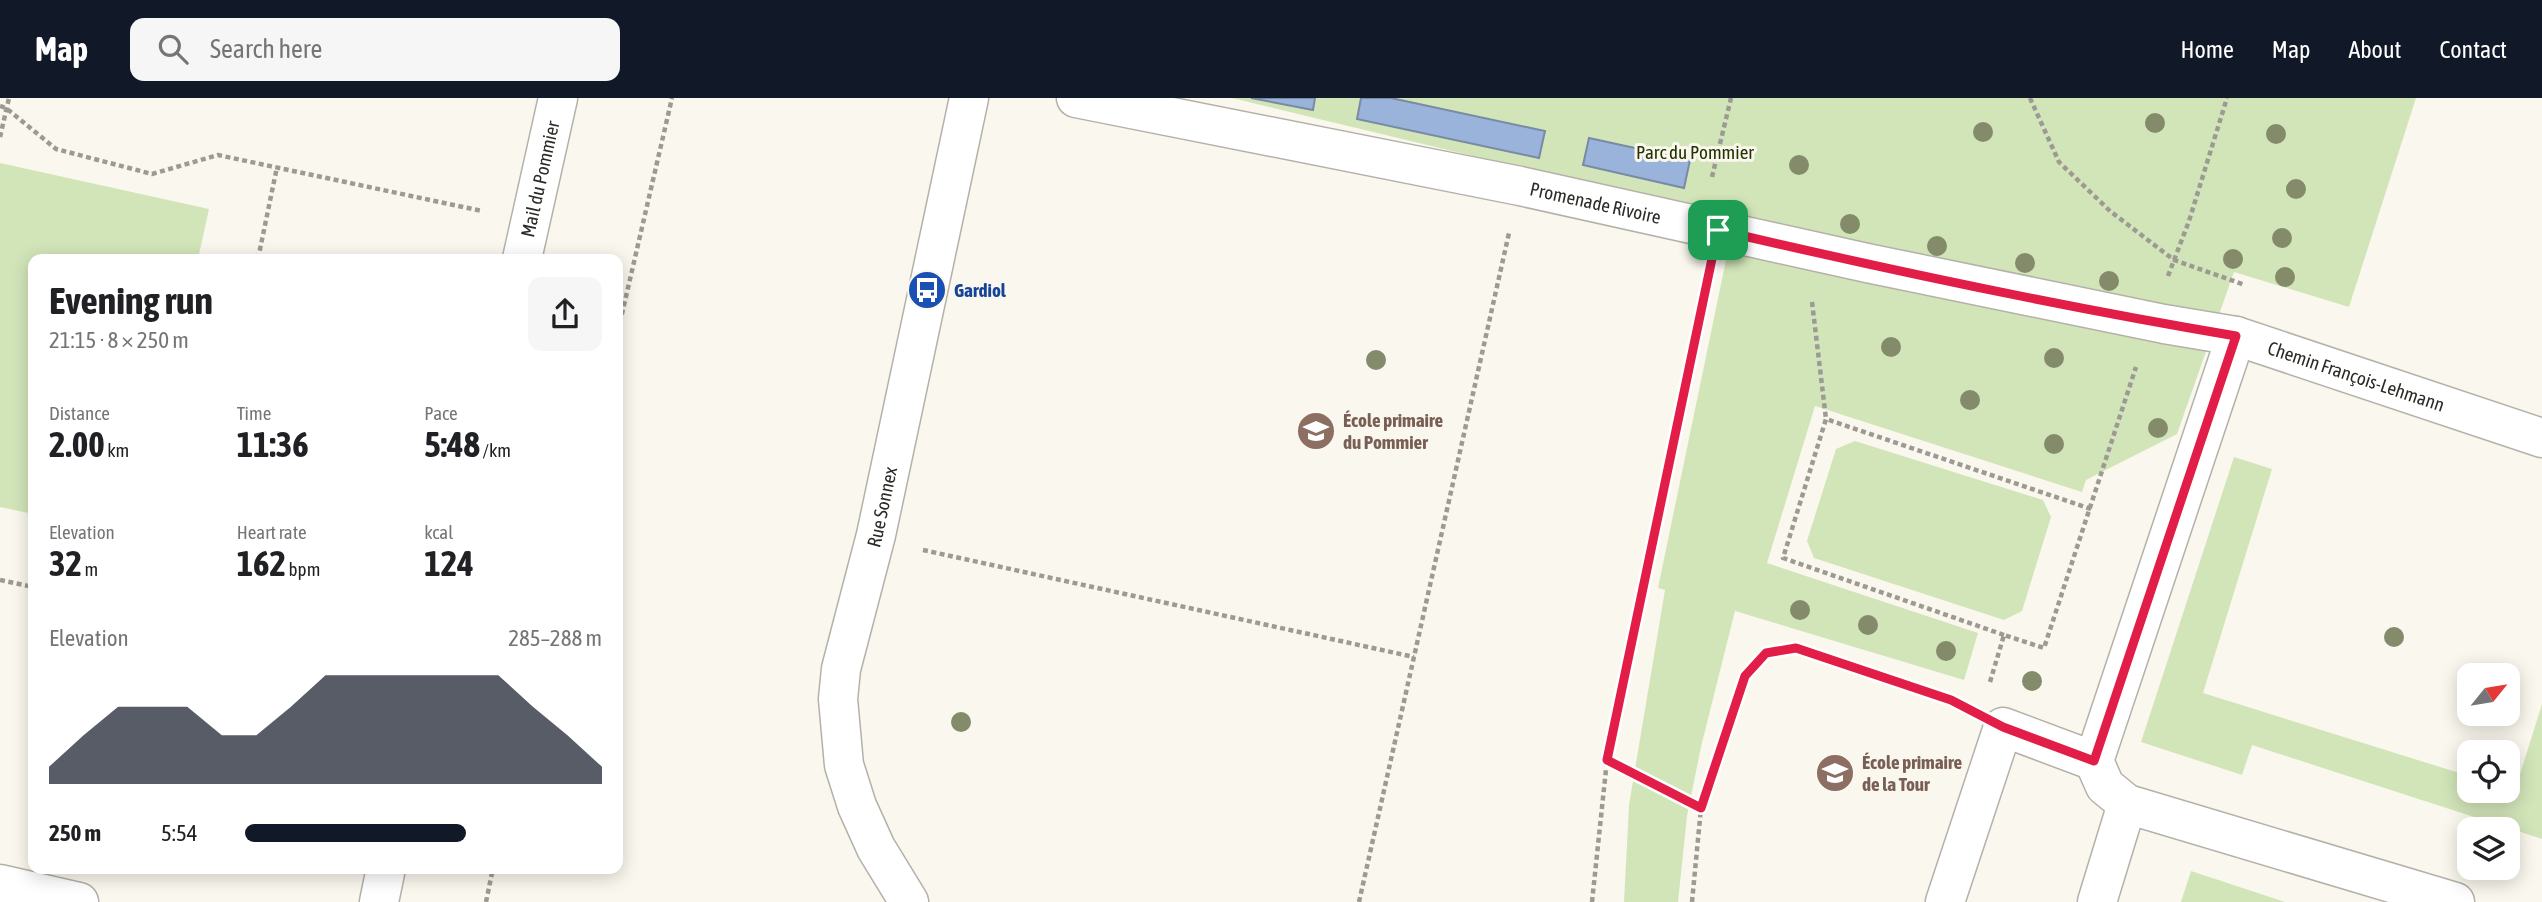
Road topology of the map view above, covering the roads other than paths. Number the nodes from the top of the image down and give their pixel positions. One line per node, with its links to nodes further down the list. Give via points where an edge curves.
1 (558, 98): 4 (street, Mail du Pommier)
2 (969, 98): 13 (street, Rue Sonnex, via 838,699 844,765 858,806 876,848)
3 (1076, 98): 5 (street, Promenade Rivoire)
4 (523, 254)
5 (2236, 336): 6 (street, Chemin François-Lehmann); 7 (street)
6 (2542, 438)
7 (2094, 761): 8 (street, via 2105,786); 14 (street, via 1991,721)
8 (2127, 804): 15 (street); 16 (street)
9 (385, 874): 12 (street)
10 (0, 884): 11 (street)
11 (79, 902)
12 (379, 902)
13 (909, 902)
14 (1945, 902)
15 (2097, 902)
16 (2455, 902)

